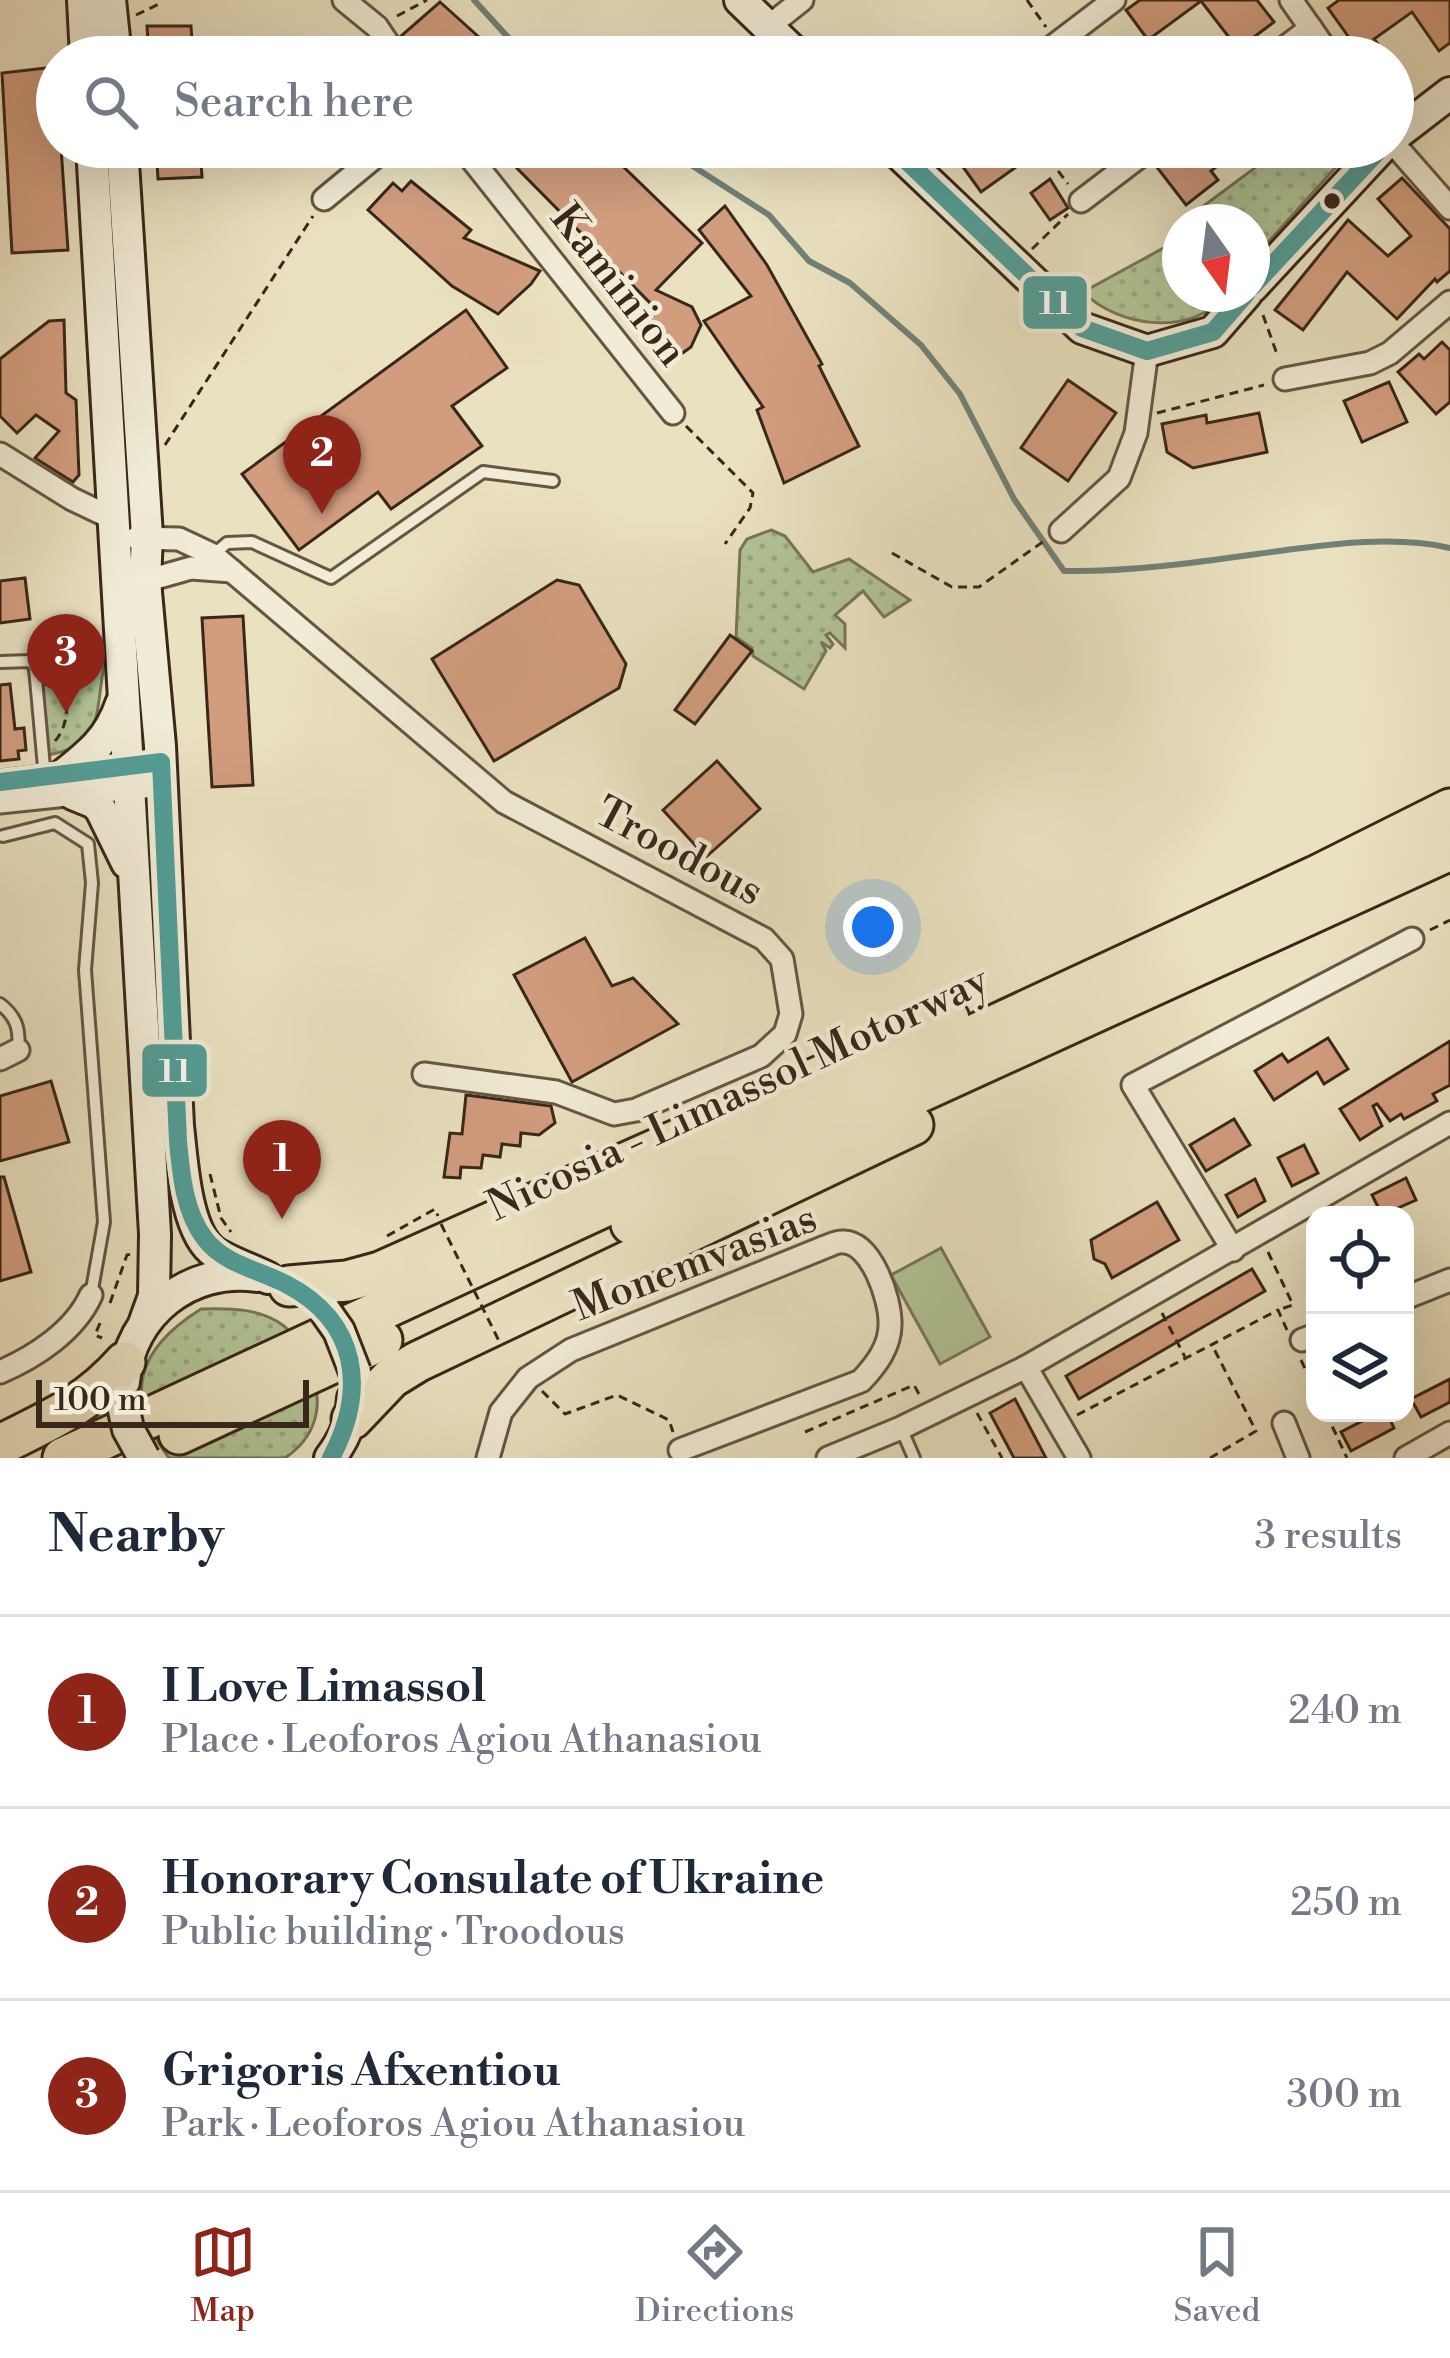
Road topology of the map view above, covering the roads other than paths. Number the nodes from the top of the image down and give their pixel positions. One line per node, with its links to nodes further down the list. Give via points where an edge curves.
1 (83, 0): 10 (main road)
2 (110, 0): 11 (main road)
3 (344, 0): 12 (street)
4 (740, 0): 8 (main road)
5 (802, 0): 8 (street)
6 (1114, 0): 14 (street)
7 (1292, 0): 9 (street)
8 (768, 27): 13 (main road)
9 (1311, 28): 15 (street); 16 (street)
10 (85, 36)
11 (114, 36)
12 (383, 36)
13 (777, 36)
14 (1067, 36)
15 (1300, 36)
16 (1317, 36)
17 (1450, 93): 18 (main road)
18 (1414, 123)
19 (1414, 165): 29 (street)
20 (93, 168): 38 (main road)
21 (123, 168): 40 (main road)
22 (362, 168): 27 (street)
23 (479, 168): 35 (street, Kaminion)
24 (922, 168): 33 (main road, via 1082,328)
25 (1124, 168): 28 (street)
26 (1362, 168): 30 (main road)
27 (324, 200)
28 (1081, 201)
29 (1450, 208)
30 (1270, 268)
31 (1450, 302): 34 (street, via 1370,363)
32 (1230, 312): 33 (main road, via 1213,332)
33 (1147, 351): 39 (street, via 1119,478)
34 (1285, 379)
35 (673, 413)
36 (0, 454): 38 (street)
37 (553, 481): 41 (lane, via 483,472 331,578 252,542 227,543)
38 (113, 530): 40 (street, Troodous); 45 (main road)
39 (1061, 531)
40 (147, 536): 41 (street, Troodous); 43 (main road)
41 (213, 555): 42 (street, Troodous)
42 (233, 571): 43 (street, via 191,568); 59 (street, Troodous, via 504,802 764,939 782,959 791,1014 785,1034 761,1056 636,1111 614,1114 556,1092)
43 (145, 581): 46 (main road)
44 (0, 662): 49 (lane, via 20,658 35,668)
45 (123, 697): 47 (main road); 49 (main road, via 110,733)
46 (162, 774): 47 (street); 63 (main road, via 186,1188 212,1252)
47 (127, 776): 49 (street); 54 (main road)
48 (0, 782): 49 (street)
49 (60, 783): 50 (street); 54 (main road, via 101,810)
50 (0, 802)
51 (1450, 809): 55 (highway, Nicosia - Limassol Motorway)
52 (3, 836): 65 (lane, via 56,823 88,844 86,970 104,1222)
53 (1450, 850): 55 (highway, Nicosia - Limassol Motorway)
54 (135, 879): 66 (main road, via 154,1234 154,1296)
55 (1324, 891): 63 (highway, via 1094,959 380,1272 347,1282); 70 (highway, via 1131,1016 417,1362); 77 (highway, Nicosia - Limassol Motorway); 78 (highway, Nicosia - Limassol Motorway)
56 (1412, 939): 61 (street, via 1133,1085)
57 (0, 1004): 58 (lane, via 20,1032)
58 (9, 1055)
59 (424, 1074)
60 (1450, 1123): 61 (street)
61 (1233, 1250): 67 (street)
62 (1450, 1280): 64 (street)
63 (278, 1282): 66 (main road, via 222,1275 200,1281); 70 (main road, bridge, via 325,1311 339,1331 355,1372)
64 (1414, 1294)
65 (91, 1295): 68 (street, via 64,1331)
66 (145, 1321): 69 (main road)
67 (1026, 1367): 72 (street); 83 (street)
68 (0, 1372)
69 (124, 1381): 74 (highway); 79 (main road, bridge, via 128,1429)
70 (352, 1419): 76 (main road)
71 (1284, 1423): 84 (street)
72 (901, 1428): 81 (street); 82 (lane)
73 (1450, 1432): 85 (street)
74 (0, 1445)
75 (680, 1450): 80 (street, Monemvasias, via 861,1381 879,1362 890,1321 872,1263 859,1248 844,1242 803,1256 571,1350 528,1378 501,1412)
76 (331, 1457)
77 (63, 1458)
78 (126, 1458)
79 (144, 1458)
80 (488, 1458)
81 (828, 1458)
82 (914, 1458)
83 (1079, 1458)
84 (1298, 1458)
85 (1406, 1458)

